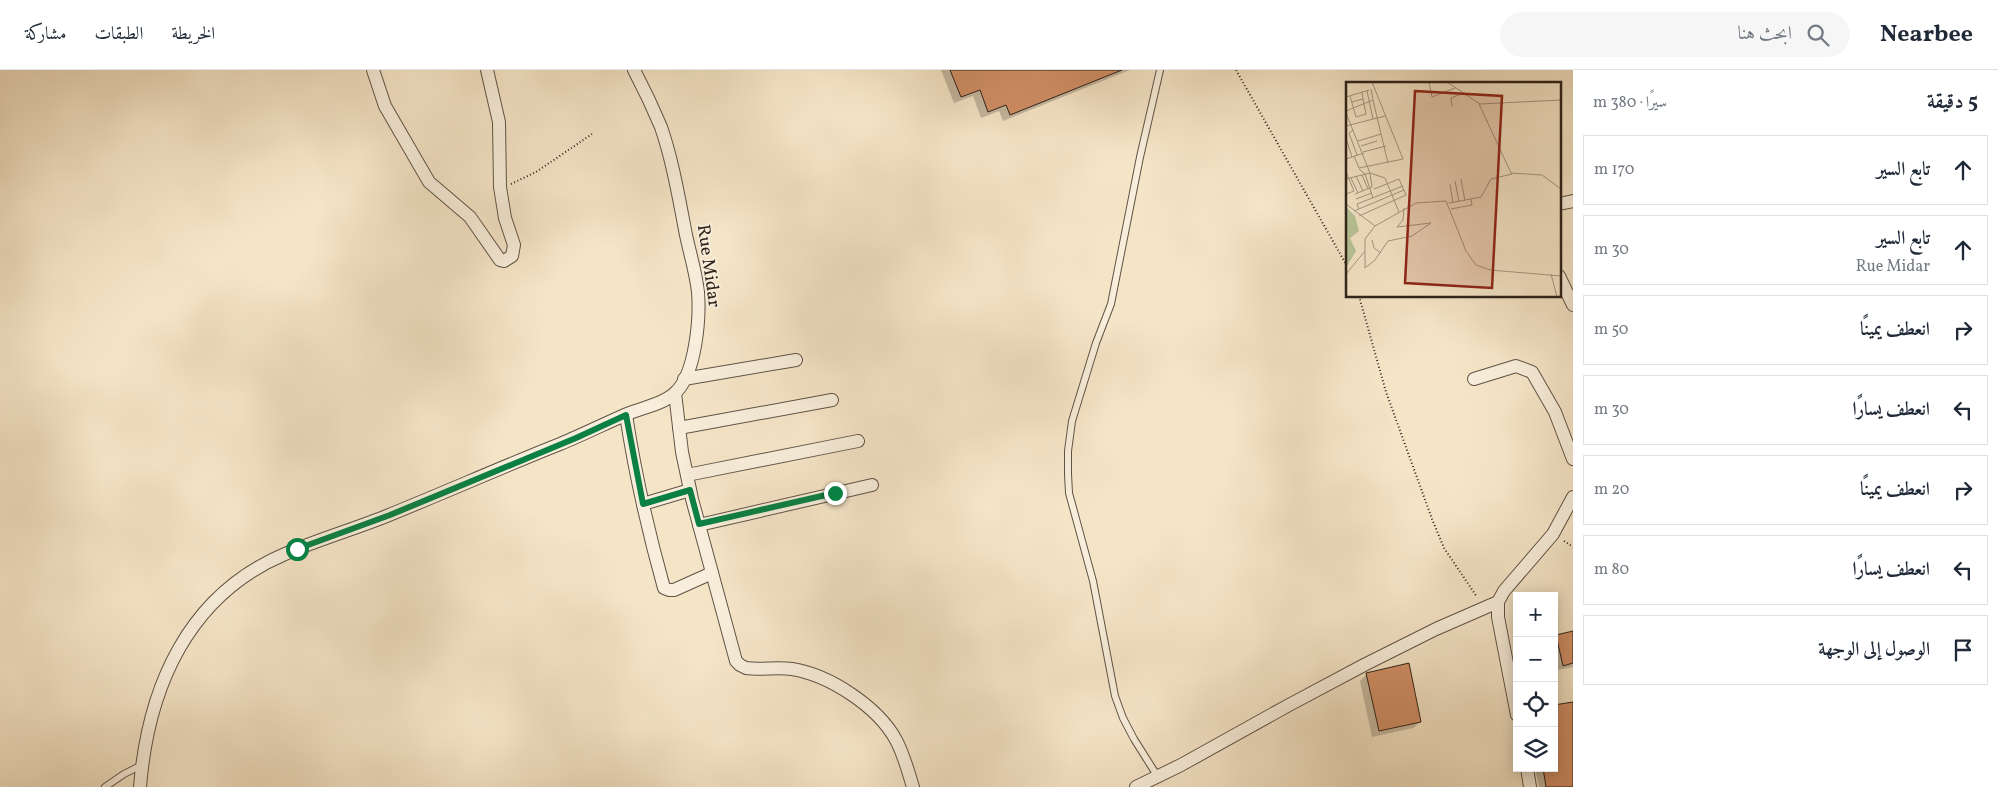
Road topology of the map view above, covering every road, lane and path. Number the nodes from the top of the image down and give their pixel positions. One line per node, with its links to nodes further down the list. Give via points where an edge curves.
1 (373, 70): 7 (street, via 386,106 429,182 470,217 500,260 504,261 512,256 514,246)
2 (487, 70): 7 (street, via 499,122)
3 (634, 70): 15 (street, Rue Midar, via 661,128 698,291 696,339)
4 (1160, 70): 35 (lane, via 1111,304 1072,421 1068,451 1069,493 1093,581 1115,696 1134,739)
5 (1236, 70): 10 (path)
6 (592, 134): 7 (path, via 523,180)
7 (500, 187)
8 (1573, 201): 9 (street)
9 (1560, 204)
10 (1346, 264)
11 (1560, 278): 13 (street)
12 (1360, 298): 31 (path, via 1386,392 1432,519 1444,548)
13 (1573, 305)
14 (796, 360): 15 (street)
15 (684, 379): 17 (street, Rue Midar)
16 (1474, 379): 22 (street, via 1516,366 1532,372 1555,412)
17 (675, 393): 19 (street, Rue Midar); 20 (street)
18 (832, 400): 20 (street)
19 (626, 415): 27 (street); 33 (street, Rue Midar, via 390,515 284,554 238,579 196,620 179,646 155,708)
20 (679, 428): 23 (street)
21 (858, 441): 23 (street)
22 (1573, 459)
23 (687, 475): 25 (street)
24 (872, 485): 28 (street)
25 (690, 490): 27 (street); 28 (street)
26 (1573, 497): 30 (street, via 1553,534)
27 (643, 504): 29 (street, via 665,588 674,590)
28 (699, 524): 29 (street)
29 (712, 573): 38 (street, via 738,664 749,668 804,672 846,691 888,728 904,758)
30 (1498, 602): 31 (street); 32 (street)
31 (1483, 607): 35 (street, via 1366,664)
32 (1513, 694)
33 (142, 765): 36 (lane); 37 (street, Rue Midar)
34 (1528, 772): 40 (street)
35 (1158, 777): 39 (street)
36 (105, 787)
37 (140, 787)
38 (913, 787)
39 (1136, 787)
40 (1530, 787)

